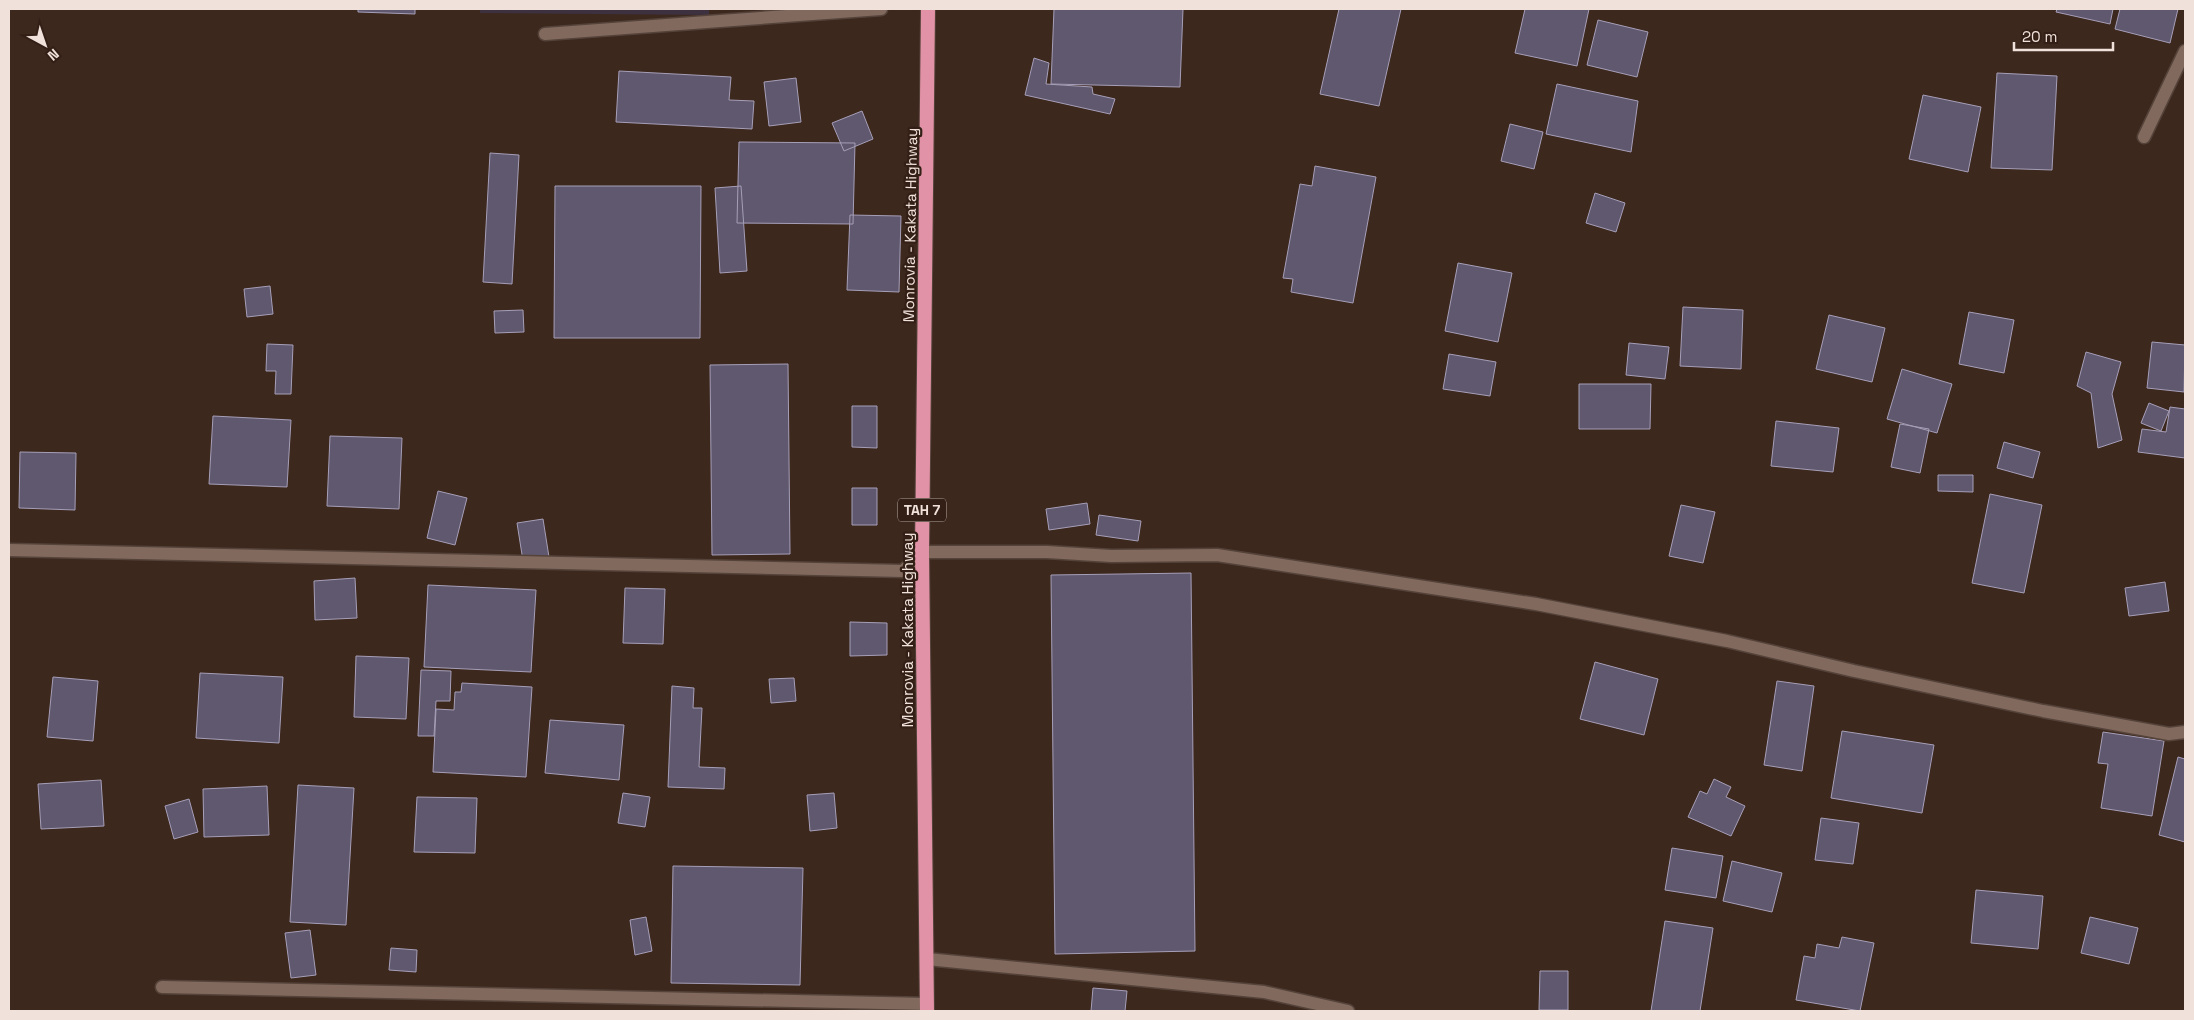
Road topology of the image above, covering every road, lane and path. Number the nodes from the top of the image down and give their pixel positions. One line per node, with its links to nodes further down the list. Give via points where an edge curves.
1 (881, 9): 3 (street)
2 (928, 9): 7 (highway, Monrovia - Kakata Highway / TAH 7)
3 (545, 34)
4 (2185, 51): 5 (street)
5 (2144, 137)
6 (9, 550): 7 (street, via 903,571)
7 (922, 552): 8 (street, via 1217,555 1536,604 1727,641 2042,710 2169,734); 9 (highway, Monrovia - Kakata Highway / TAH 7)
8 (2185, 732)
9 (926, 959): 11 (highway, Monrovia - Kakata Highway / TAH 7); 12 (street, via 1264,992)
10 (162, 987): 11 (street)
11 (927, 1008)
12 (1348, 1011)

